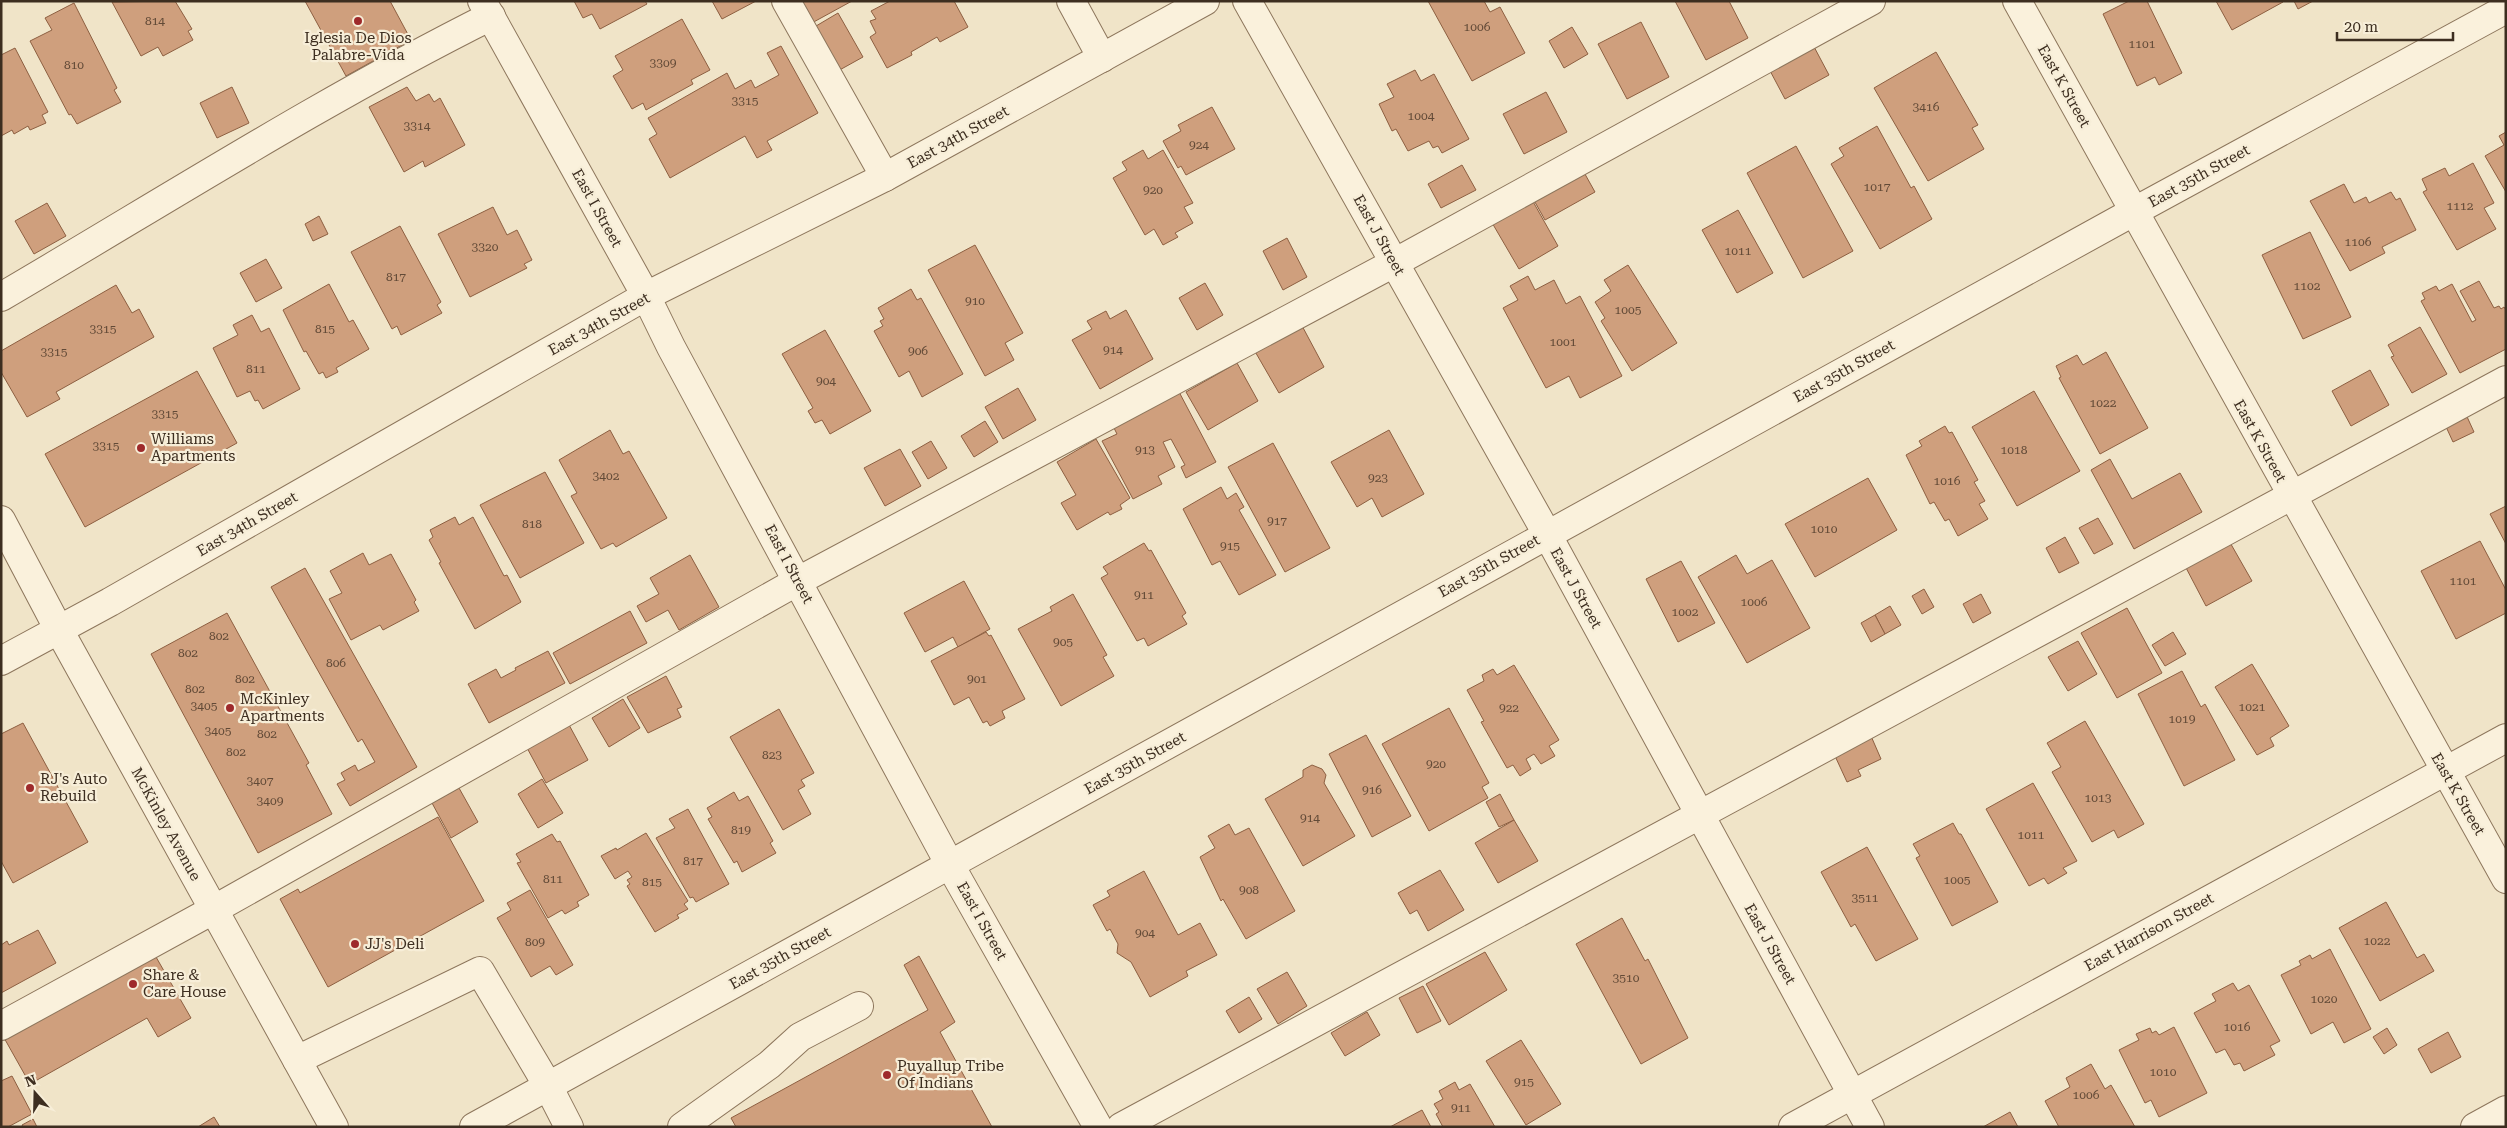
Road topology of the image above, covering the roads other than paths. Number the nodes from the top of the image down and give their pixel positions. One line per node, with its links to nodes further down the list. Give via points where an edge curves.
1 (786, 1): 10 (street)
2 (1071, 1): 9 (street)
3 (1205, 1): 9 (street, East 34th Street)
4 (1247, 1): 12 (street, East J Street)
5 (1871, 1): 12 (street)
6 (2017, 1): 11 (street, East K Street)
7 (487, 9): 13 (street, East I Street); 14 (street, via 436,44)
8 (2506, 9): 11 (street, East 35th Street)
9 (1102, 58): 10 (street, East 34th Street)
10 (885, 177): 13 (street, East 34th Street)
11 (2133, 212): 16 (street, East K Street); 18 (street, East 35th Street)
12 (1394, 263): 18 (street, East J Street); 19 (street)
13 (646, 296): 19 (street, East I Street); 20 (street, East 34th Street)
14 (1, 297)
15 (2506, 380): 16 (street)
16 (2291, 496): 23 (street, East K Street); 24 (street)
17 (1, 520): 20 (street, McKinley Avenue)
18 (1547, 534): 24 (street, East J Street); 25 (street, East 35th Street)
19 (798, 581): 25 (street, East I Street); 27 (street)
20 (59, 630): 21 (street, East 34th Street); 27 (street, McKinley Avenue)
21 (1, 662)
22 (2506, 738): 23 (street, East Harrison Street)
23 (2445, 772): 26 (street, East K Street); 32 (street, East Harrison Street)
24 (1700, 815): 32 (street, East J Street); 39 (street)
25 (950, 865): 31 (street, East 35th Street); 38 (street, East I Street)
26 (2506, 879)
27 (213, 910): 29 (street); 30 (street, McKinley Avenue)
28 (859, 1006): 37 (street, via 800,1037 769,1065)
29 (1, 1026)
30 (297, 1060): 31 (street, via 480,971); 34 (street, McKinley Avenue)
31 (548, 1086): 35 (street, East 35th Street); 36 (street)
32 (1852, 1094): 40 (street, East Harrison Street); 41 (street, East J Street)
33 (2506, 1110): 42 (street)
34 (334, 1127)
35 (474, 1127)
36 (569, 1127)
37 (682, 1127)
38 (1098, 1127)
39 (1121, 1127)
40 (1793, 1127)
41 (1870, 1127)
42 (2475, 1127)

